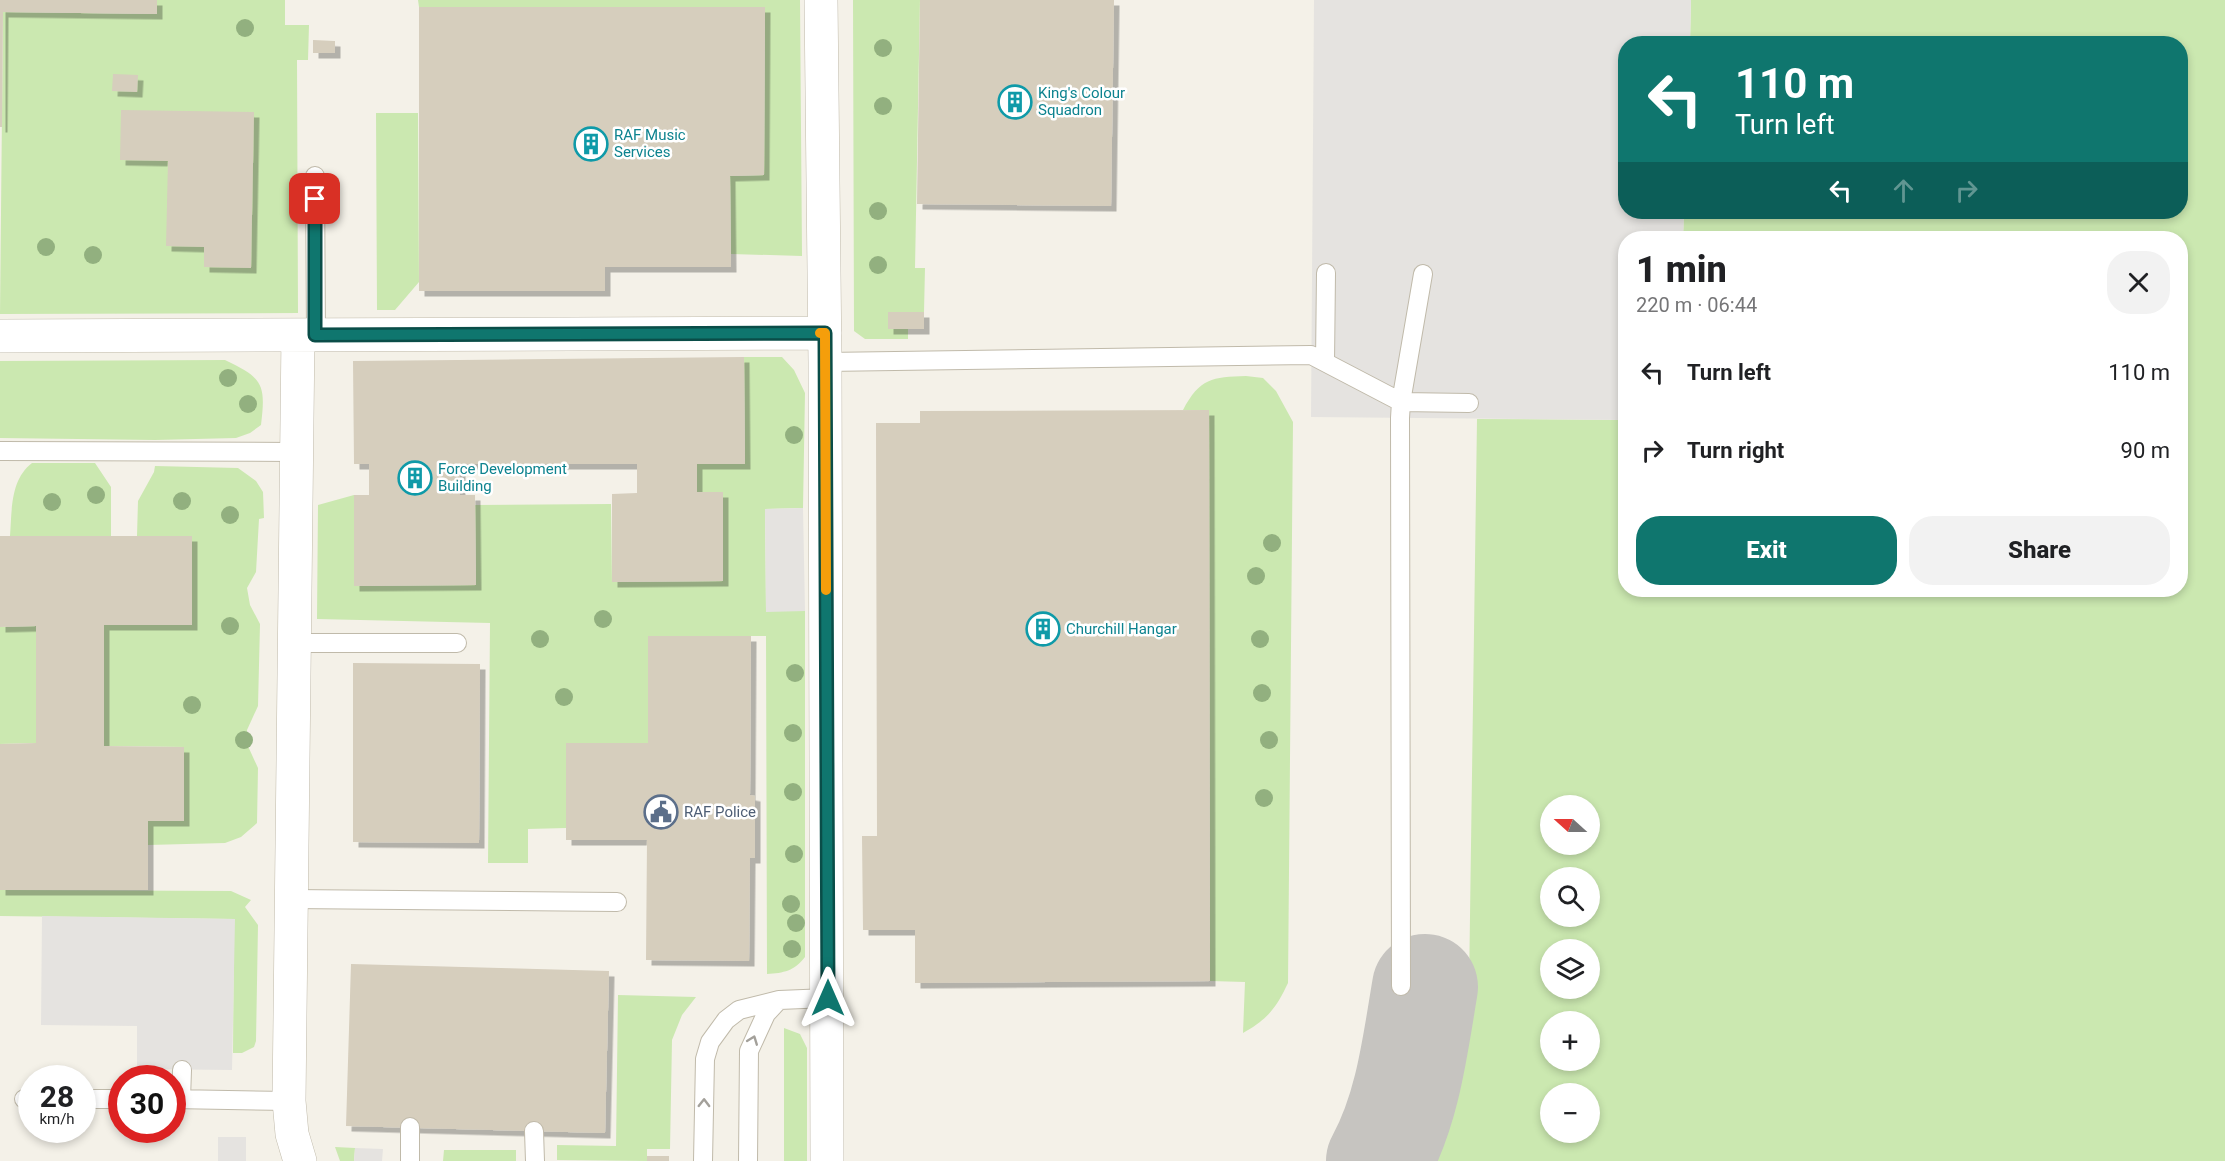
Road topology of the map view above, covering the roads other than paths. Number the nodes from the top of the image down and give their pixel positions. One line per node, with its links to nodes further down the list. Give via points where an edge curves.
1 (821, 0): 7 (street)
2 (315, 176): 5 (lane)
3 (1326, 273): 8 (lane)
4 (1423, 274): 9 (lane)
5 (307, 335): 6 (street); 7 (street); 12 (street)
6 (0, 336)
7 (825, 348): 8 (lane, via 1311,355); 18 (street)
8 (1325, 362): 9 (lane)
9 (1401, 402): 10 (lane); 17 (lane)
10 (1469, 403)
11 (0, 451): 12 (lane)
12 (296, 452): 13 (street)
13 (293, 643): 14 (lane); 15 (street)
14 (457, 643)
15 (291, 899): 16 (lane); 21 (street)
16 (617, 902)
17 (1401, 986)
18 (828, 998): 19 (lane); 29 (street)
19 (779, 1000): 27 (lane, one-way to 19, via 705,1059 710,1042 739,1010); 28 (lane, one-way to 19, via 749,1051 766,1014)
20 (186, 1099): 21 (lane)
21 (289, 1101): 24 (street)
22 (410, 1127): 25 (lane)
23 (534, 1131): 26 (lane)
24 (300, 1161)
25 (410, 1161)
26 (535, 1161)
27 (703, 1161)
28 (748, 1161)
29 (827, 1161)

